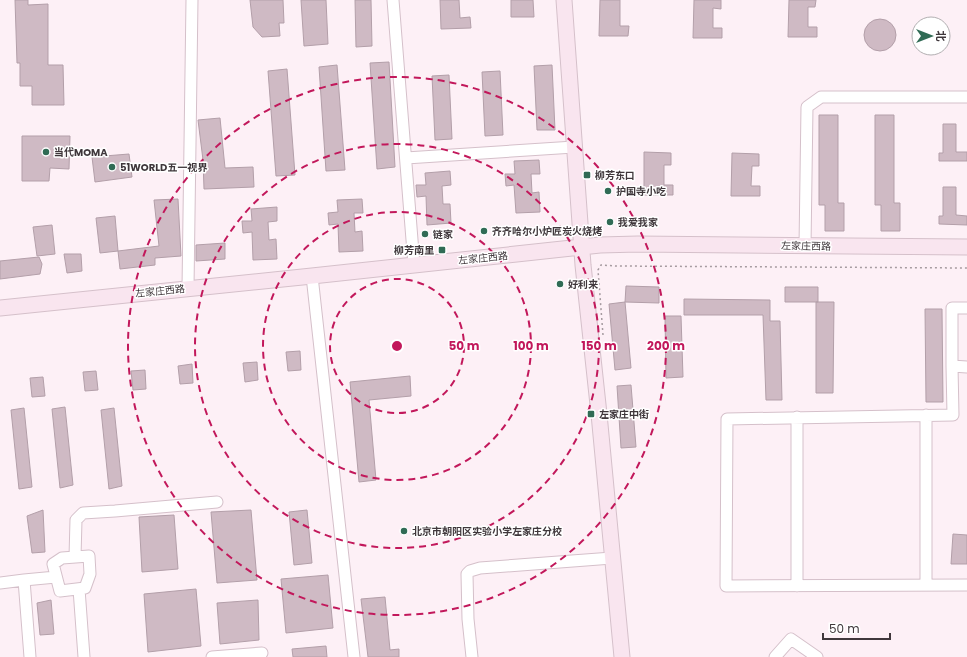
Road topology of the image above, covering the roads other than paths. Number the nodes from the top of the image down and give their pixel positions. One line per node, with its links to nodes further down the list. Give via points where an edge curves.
1 (192, 0): 12 (street)
2 (393, 0): 6 (street)
3 (564, 0): 5 (street)
4 (967, 97): 7 (street, via 821,97 807,107)
5 (574, 147): 6 (street); 8 (street)
6 (406, 158): 10 (street)
7 (805, 246): 8 (street, 左家庄西路, via 638,244); 9 (street, 左家庄西路)
8 (582, 247): 10 (street, 左家庄西路); 21 (street)
9 (967, 247)
10 (414, 265): 11 (street, 左家庄西路)
11 (312, 276): 12 (street, 左家庄西路); 33 (street)
12 (188, 288): 13 (street, 左家庄西路)
13 (0, 308)
14 (967, 308): 15 (street, via 952,308)
15 (952, 366): 16 (street); 17 (street, via 953,414)
16 (967, 367)
17 (926, 415): 18 (street); 25 (street)
18 (797, 417): 27 (street); 27 (street, via 727,419 726,586)
19 (217, 502): 20 (street, via 83,513 76,520)
20 (75, 557): 22 (street, via 62,558 53,564); 28 (street, via 89,556 90,574 85,588)
21 (612, 558): 34 (street, via 480,568 470,571 467,574 468,619); 35 (street)
22 (56, 577): 23 (street); 28 (street, via 60,591)
23 (24, 580): 24 (street); 30 (street)
24 (0, 583)
25 (926, 585): 26 (street); 27 (street)
26 (967, 585)
27 (797, 586)
28 (79, 589): 31 (street)
29 (262, 653): 32 (street)
30 (30, 657)
31 (84, 657)
32 (212, 657)
33 (354, 657)
34 (472, 657)
35 (622, 657)
36 (775, 657): 37 (street, via 791,639)
37 (817, 657)

